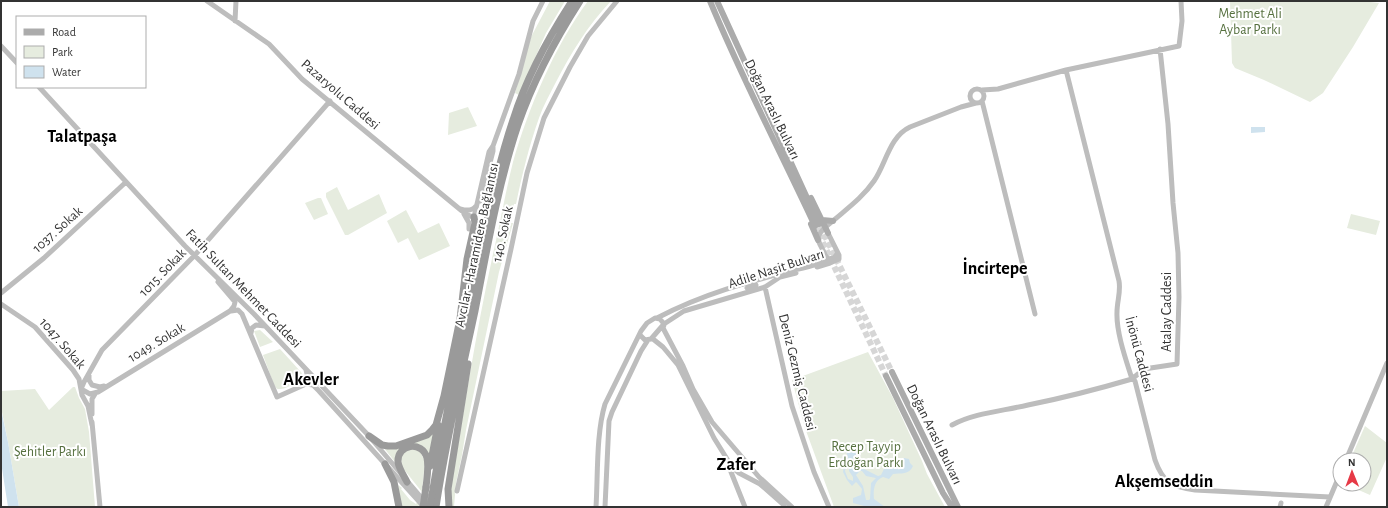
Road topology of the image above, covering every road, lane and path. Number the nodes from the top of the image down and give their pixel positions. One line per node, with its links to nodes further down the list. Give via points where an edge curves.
1 (207, 1): 10 (street, Pazaryolu Caddesi)
2 (236, 1): 10 (street)
3 (543, 1): 24 (street)
4 (572, 1): 34 (highway, Avcılar - Haramidere Bağlantısı, via 548,40 513,118)
5 (580, 1): 45 (highway, Avcılar - Haramidere Bağlantısı, via 544,63 518,126 500,192)
6 (618, 1): 83 (street, 140. Sokak, via 588,36 544,118 527,173)
7 (710, 1): 23 (main road, Doğan Araslı Bulvarı, via 724,35)
8 (717, 1): 23 (main road, Doğan Araslı Bulvarı)
9 (1181, 1): 12 (street, via 1179,46)
10 (235, 21): 20 (street, Pazaryolu Caddesi, via 269,44 302,79)
11 (1, 46): 13 (street)
12 (1160, 49): 14 (street); 62 (street, Atalay Caddesi, via 1179,274 1177,364 1144,369)
13 (16, 62)
14 (1066, 70): 16 (street); 62 (street, İnönü Caddesi, via 1119,281 1120,295 1116,312)
15 (40, 88): 25 (street, Fatih Sultan Mehmet Caddesi)
16 (998, 89): 17 (street); 19 (street)
17 (982, 90): 18 (street, via 975,90); 19 (street)
18 (970, 95): 21 (street); 22 (street)
19 (983, 99): 21 (street); 51 (street)
20 (330, 101): 28 (street, Pazaryolu Caddesi); 37 (street, 1015. Sokak)
21 (976, 103): 22 (street)
22 (961, 107): 26 (street, via 905,129 897,137 879,173)
23 (773, 130): 31 (main road, via 786,145); 31 (main road, via 773,145)
24 (493, 146): 27 (street, via 488,152); 29 (street, via 479,208)
25 (126, 182): 37 (street, Fatih Sultan Mehmet Caddesi); 43 (street, 1037. Sokak, via 44,258)
26 (863, 194): 30 (street); 33 (street, via 861,201)
27 (476, 206): 28 (street, via 469,210); 29 (street)
28 (458, 207): 29 (street); 32 (street, via 467,218)
29 (474, 217): 53 (highway)
30 (833, 221): 31 (main road); 33 (street)
31 (817, 224): 33 (main road); 35 (main road)
32 (469, 229)
33 (827, 230): 35 (street, via 821,233); 36 (street, Adile Naşit Bulvarı)
34 (484, 232): 53 (highway, via 477,245); 85 (highway, Avcılar - Haramidere Bağlantısı, via 442,434)
35 (818, 240): 38 (street, Adile Naşit Bulvarı)
36 (837, 251): 38 (street, via 834,258 828,259); 41 (street, Adile Naşit Bulvarı, via 839,259 836,261 780,277)
37 (195, 255): 39 (street, Fatih Sultan Mehmet Caddesi); 61 (street, 1015. Sokak, via 102,350)
38 (825, 255): 42 (street, Adile Naşit Bulvarı, via 824,261 818,264)
39 (208, 268): 50 (street, via 234,299 235,304); 55 (street, Fatih Sultan Mehmet Caddesi)
40 (756, 285): 44 (street, Adile Naşit Bulvarı)
41 (765, 286): 46 (street, Adile Naşit Bulvarı); 99 (street, Deniz Gezmiş Caddesi, via 792,406 814,472)
42 (714, 292): 44 (street, Adile Naşit Bulvarı); 52 (street, Adile Naşit Bulvarı)
43 (1, 293)
44 (724, 295): 46 (street, Adile Naşit Bulvarı)
45 (477, 299): 85 (highway, Avcılar - Haramidere Bağlantısı); 93 (highway, via 476,322 448,489)
46 (717, 301): 54 (street, Adile Naşit Bulvarı, via 684,311)
47 (1, 304): 49 (street, 1047. Sokak)
48 (1, 308): 49 (street)
49 (11, 311): 66 (street, 1047. Sokak, via 35,327 64,359 79,379)
50 (230, 311): 56 (street, via 241,312); 63 (street, 1049. Sokak)
51 (1035, 314)
52 (656, 318): 54 (street); 57 (street, Adile Naşit Bulvarı, via 647,323)
53 (460, 319): 68 (highway)
54 (664, 325): 58 (street, Adile Naşit Bulvarı); 72 (street, via 663,328 703,409)
55 (265, 326): 56 (street, via 254,326); 60 (street, Fatih Sultan Mehmet Caddesi)
56 (251, 334): 64 (street, via 277,397)
57 (640, 335): 58 (street); 94 (street, via 609,395 602,416 599,431)
58 (649, 340): 73 (street, via 663,347 678,365); 95 (street, via 641,351 609,421)
59 (1387, 363): 74 (street)
60 (306, 370): 64 (street); 71 (street, Fatih Sultan Mehmet Caddesi)
61 (90, 372): 63 (street, via 89,380 92,385 100,387); 66 (street, 1015. Sokak)
62 (1132, 379): 70 (street, Atalay Caddesi); 86 (street, İnönü Caddesi, via 1135,381 1155,460 1159,471 1169,484 1195,490)
63 (113, 383): 67 (street, 1049. Sokak)
64 (306, 384): 77 (street, via 311,384 319,391)
65 (903, 386): 78 (main road, via 938,460)
66 (81, 389): 67 (street); 69 (street, 1047. Sokak)
67 (95, 394): 69 (street, via 92,399)
68 (444, 396): 71 (highway, via 436,425 427,435 392,446 382,445); 82 (highway)
69 (92, 425): 87 (street)
70 (952, 425)
71 (369, 436): 80 (street, Fatih Sultan Mehmet Caddesi)
72 (728, 441): 73 (street, via 722,441); 76 (street)
73 (720, 448): 75 (street)
74 (1349, 452)
75 (729, 463): 79 (street); 81 (street)
76 (746, 463): 79 (street, via 746,470); 98 (street)
77 (385, 464): 88 (highway, via 394,482); 89 (street)
78 (938, 467): 100 (main road, Doğan Araslı Bulvarı, via 889,374 943,493); 101 (main road, Doğan Araslı Bulvarı)
79 (739, 473): 81 (street, via 736,476); 97 (street, via 760,484)
80 (407, 482): 82 (highway, via 399,468 399,455 410,446 416,447 423,450 427,458); 90 (street, Fatih Sultan Mehmet Caddesi)
81 (736, 485): 96 (street)
82 (426, 487): 89 (highway, bridge)
83 (457, 491)
84 (1332, 492): 86 (street)
85 (437, 496): 90 (highway, Avcılar - Haramidere Bağlantısı, bridge); 91 (highway, Avcılar - Haramidere Bağlantısı); 92 (highway)
86 (1330, 497): 102 (street)
87 (100, 507)
88 (399, 507)
89 (424, 507)
90 (430, 507)
91 (436, 507)
92 (441, 507)
93 (448, 507)
94 (596, 507)
95 (605, 507)
96 (745, 507)
97 (786, 507)
98 (792, 507)
99 (829, 507)
100 (952, 507)
101 (958, 507)
102 (1326, 507)

